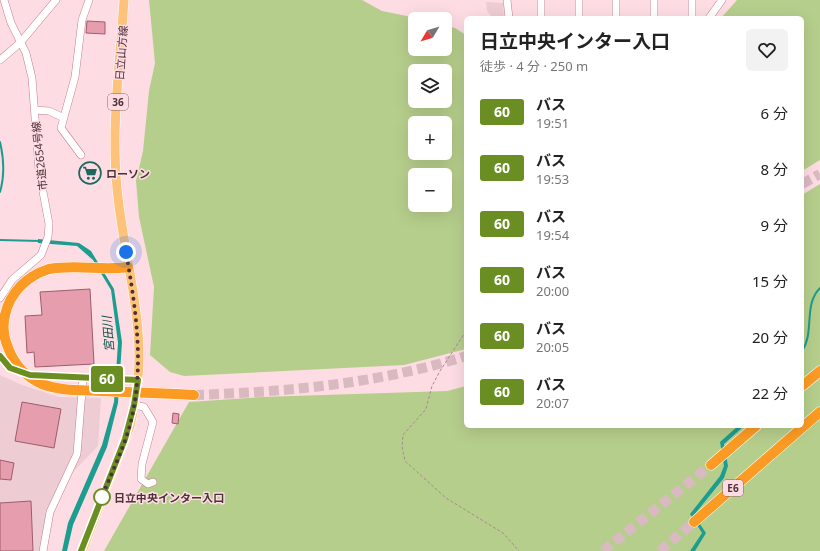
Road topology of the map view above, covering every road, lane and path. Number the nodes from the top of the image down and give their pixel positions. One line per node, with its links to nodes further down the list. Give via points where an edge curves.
1 (4, 0): 19 (street, 市道2654号線)
2 (56, 0): 19 (street)
3 (89, 0): 22 (street, via 82,20 75,77)
4 (124, 0): 24 (main road, 日立山方線 / 36, via 116,170)
5 (507, 0): 12 (street)
6 (541, 0): 13 (street)
7 (579, 0): 14 (street)
8 (616, 0): 15 (street)
9 (654, 0): 16 (street)
10 (692, 0): 17 (street)
11 (722, 0): 18 (street)
12 (509, 16)
13 (541, 16)
14 (579, 16)
15 (616, 16)
16 (654, 16)
17 (692, 16)
18 (710, 16)
19 (20, 43): 20 (street); 21 (street, 市道2654号線, via 30,67)
20 (0, 60)
21 (35, 110): 22 (street, via 49,111); 25 (street, 市道2654号線, via 39,170 49,224 48,237 38,259 12,280)
22 (64, 118): 23 (street, via 61,128)
23 (81, 154)
24 (128, 267): 30 (main road, 日立山方線 / 36, via 138,334); 32 (highway, bridge, via 66,266 49,269 30,278 14,294 5,313 4,335 12,357 23,371 44,384 67,389)
25 (0, 298)
26 (464, 334): 43 (path, via 432,386 426,410 404,435 402,447 405,461 446,498 503,533)
27 (0, 356): 29 (street, via 10,368 19,372 38,376)
28 (820, 371): 31 (highway)
29 (83, 378): 30 (street); 41 (street, via 77,454 50,512)
30 (138, 380): 33 (main road, 日立山方線 / 36)
31 (804, 384)
32 (194, 395)
33 (134, 405): 39 (street, via 144,407 153,422 142,464 141,479 148,484); 42 (main road, 日立山方線 / 36, via 125,439)
34 (820, 412): 35 (highway, E6)
35 (804, 426)
36 (754, 428): 38 (highway)
37 (802, 428): 40 (highway, E6)
38 (711, 465)
39 (153, 482)
40 (694, 522)
41 (44, 551)
42 (82, 551)
43 (519, 551)

